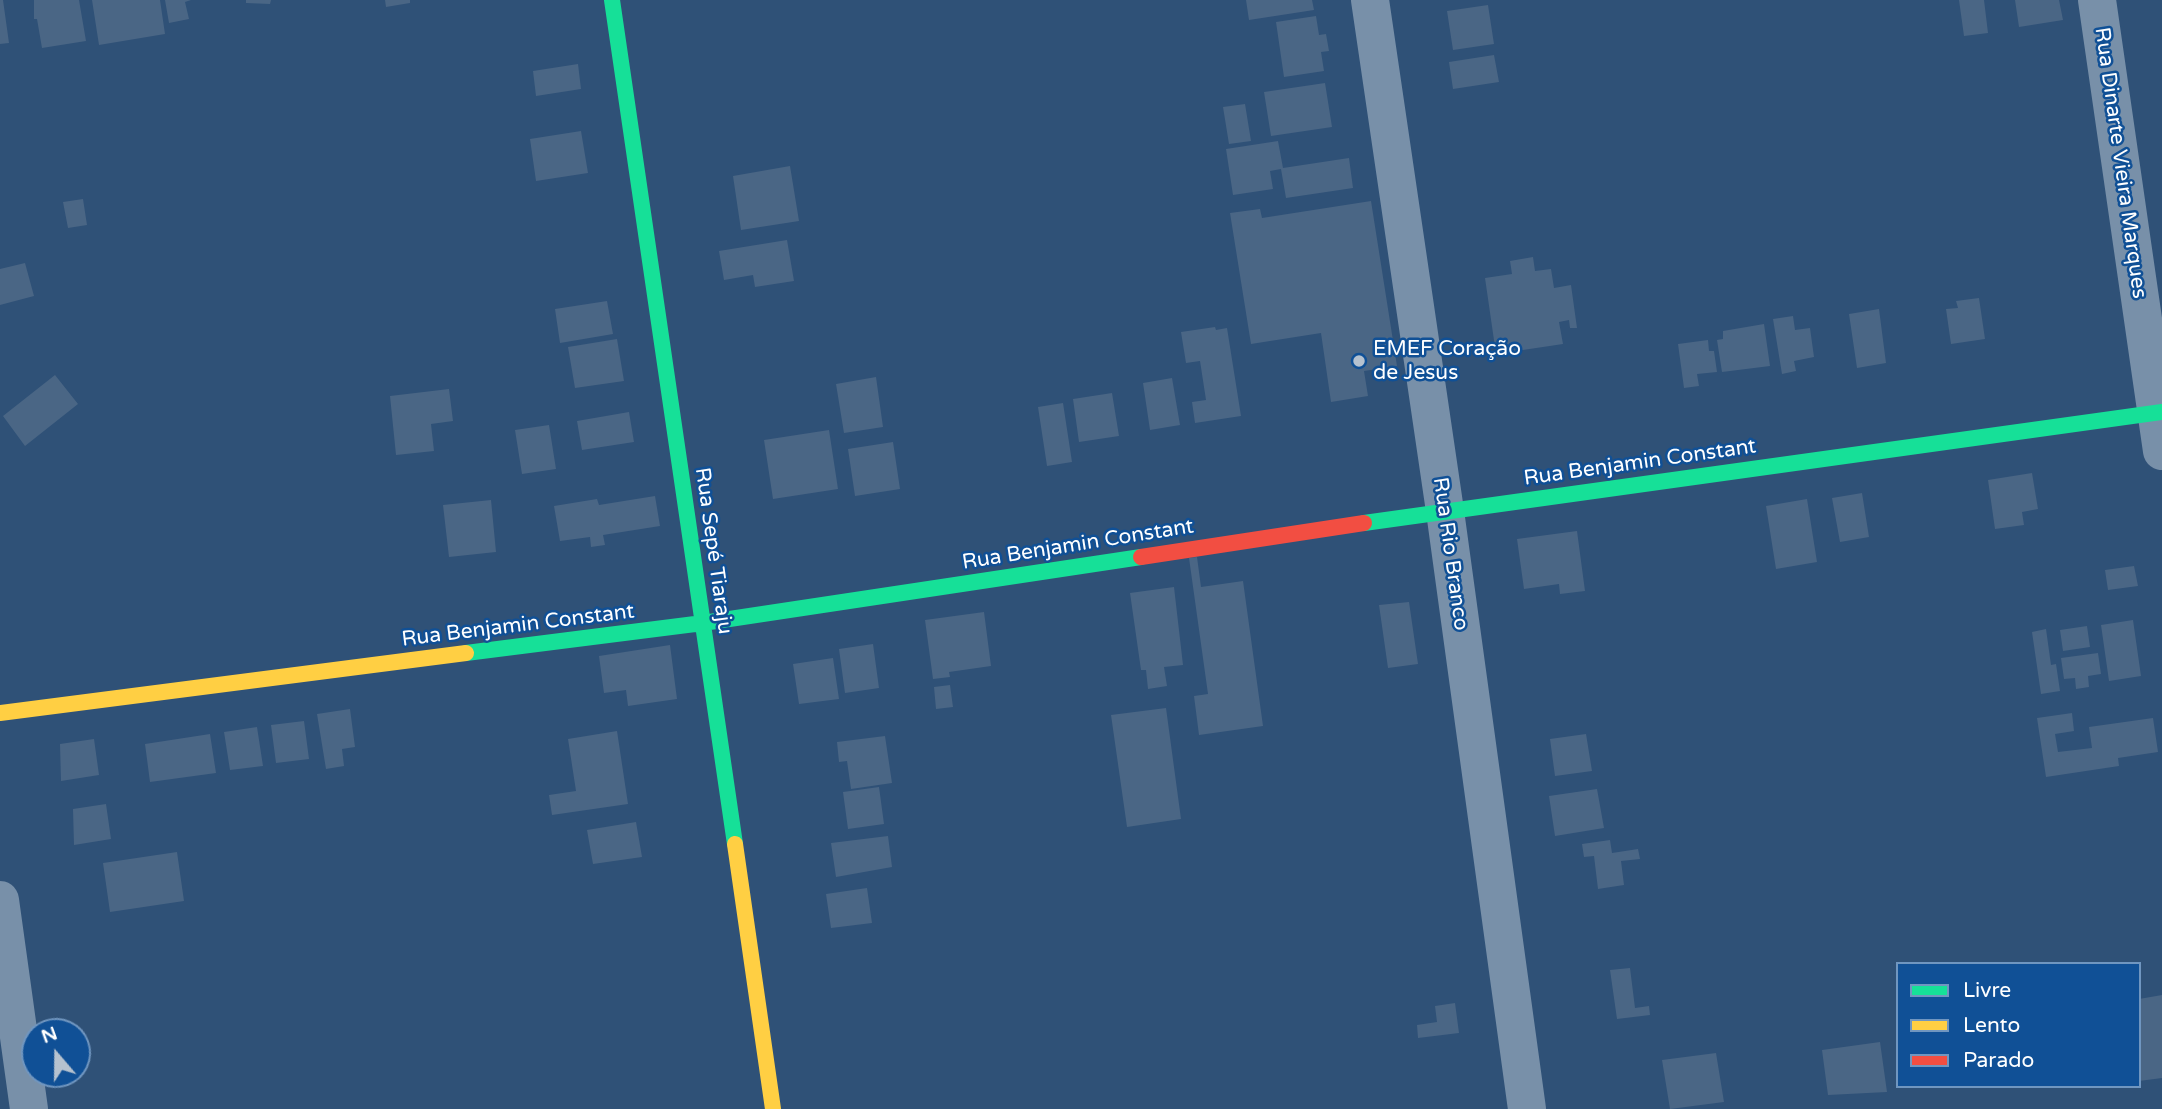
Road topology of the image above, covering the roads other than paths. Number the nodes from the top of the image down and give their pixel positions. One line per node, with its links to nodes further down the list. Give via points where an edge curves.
1 (612, 0): 7 (street, Rua Sepé Tiaraju)
2 (1370, 0): 6 (street, Rua Rio Branco)
3 (2097, 0): 4 (street, Rua Dinarte Vieira Marques)
4 (2159, 413): 5 (street, Rua Dinarte Vieira Marques); 6 (street, Rua Benjamin Constant)
5 (2162, 451)
6 (1445, 511): 7 (street, Rua Benjamin Constant); 12 (street, Rua Rio Branco)
7 (703, 624): 8 (street, Rua Benjamin Constant); 11 (street, Rua Sepé Tiaraju)
8 (0, 713)
9 (0, 901): 10 (street)
10 (29, 1109)
11 (774, 1109)
12 (1527, 1109)

